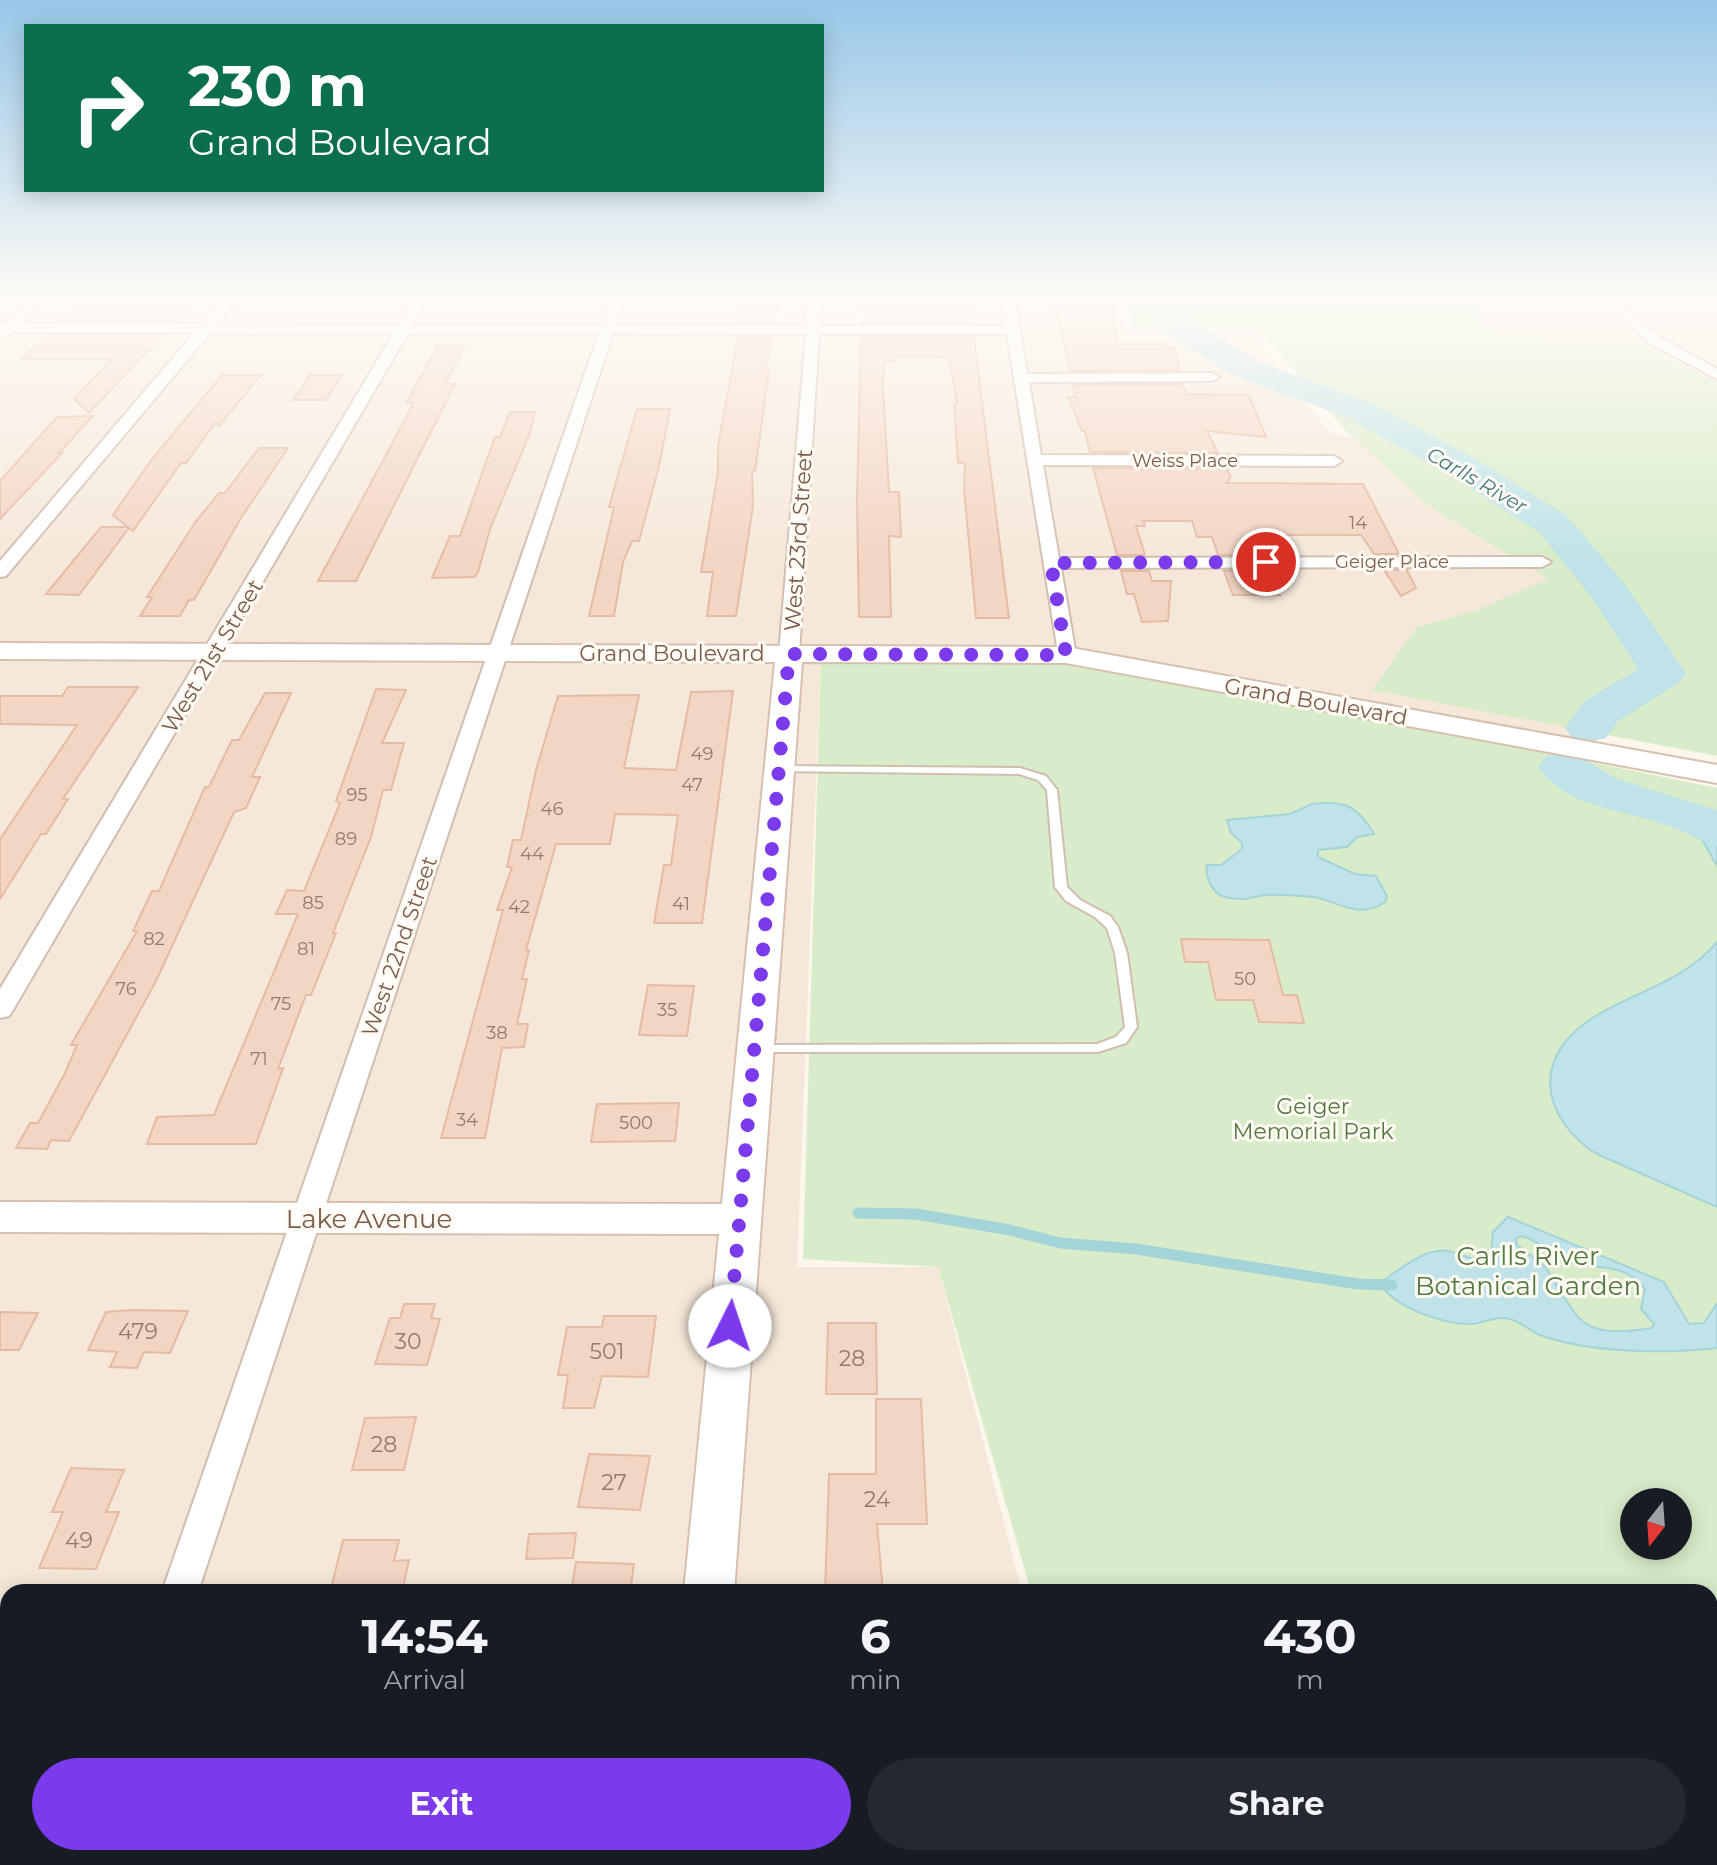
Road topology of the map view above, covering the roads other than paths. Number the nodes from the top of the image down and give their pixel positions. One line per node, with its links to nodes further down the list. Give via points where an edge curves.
1 (157, 387): 10 (street)
2 (369, 387): 12 (street, West 21st Street)
3 (589, 387): 13 (street, West 22nd Street)
4 (810, 387): 14 (street, West 23rd Street)
5 (1022, 387): 6 (street)
6 (1036, 460): 7 (street, Weiss Place); 9 (street)
7 (1334, 461)
8 (1542, 562): 9 (street, Geiger Place)
9 (1051, 563): 15 (street)
10 (0, 572)
11 (0, 651): 12 (street, Grand Boulevard)
12 (215, 652): 13 (street, Grand Boulevard); 18 (street, West 21st Street)
13 (500, 652): 14 (street, Grand Boulevard); 21 (street, West 22nd Street)
14 (789, 654): 15 (street, Grand Boulevard); 16 (street, West 23rd Street)
15 (1066, 655): 17 (street, Grand Boulevard)
16 (778, 769): 19 (street, West 23rd Street); 19 (lane, via 1020,771 1042,778 1052,790 1061,887 1068,901 1105,919 1117,932 1131,1027 1121,1040 1098,1048)
17 (1717, 774)
18 (0, 1010)
19 (754, 1049): 22 (street, West 23rd Street)
20 (0, 1217): 21 (street, Lake Avenue)
21 (306, 1219): 22 (street, Lake Avenue); 23 (street, West 22nd Street)
22 (739, 1219): 24 (street, West 23rd Street)
23 (183, 1584)
24 (710, 1584)

